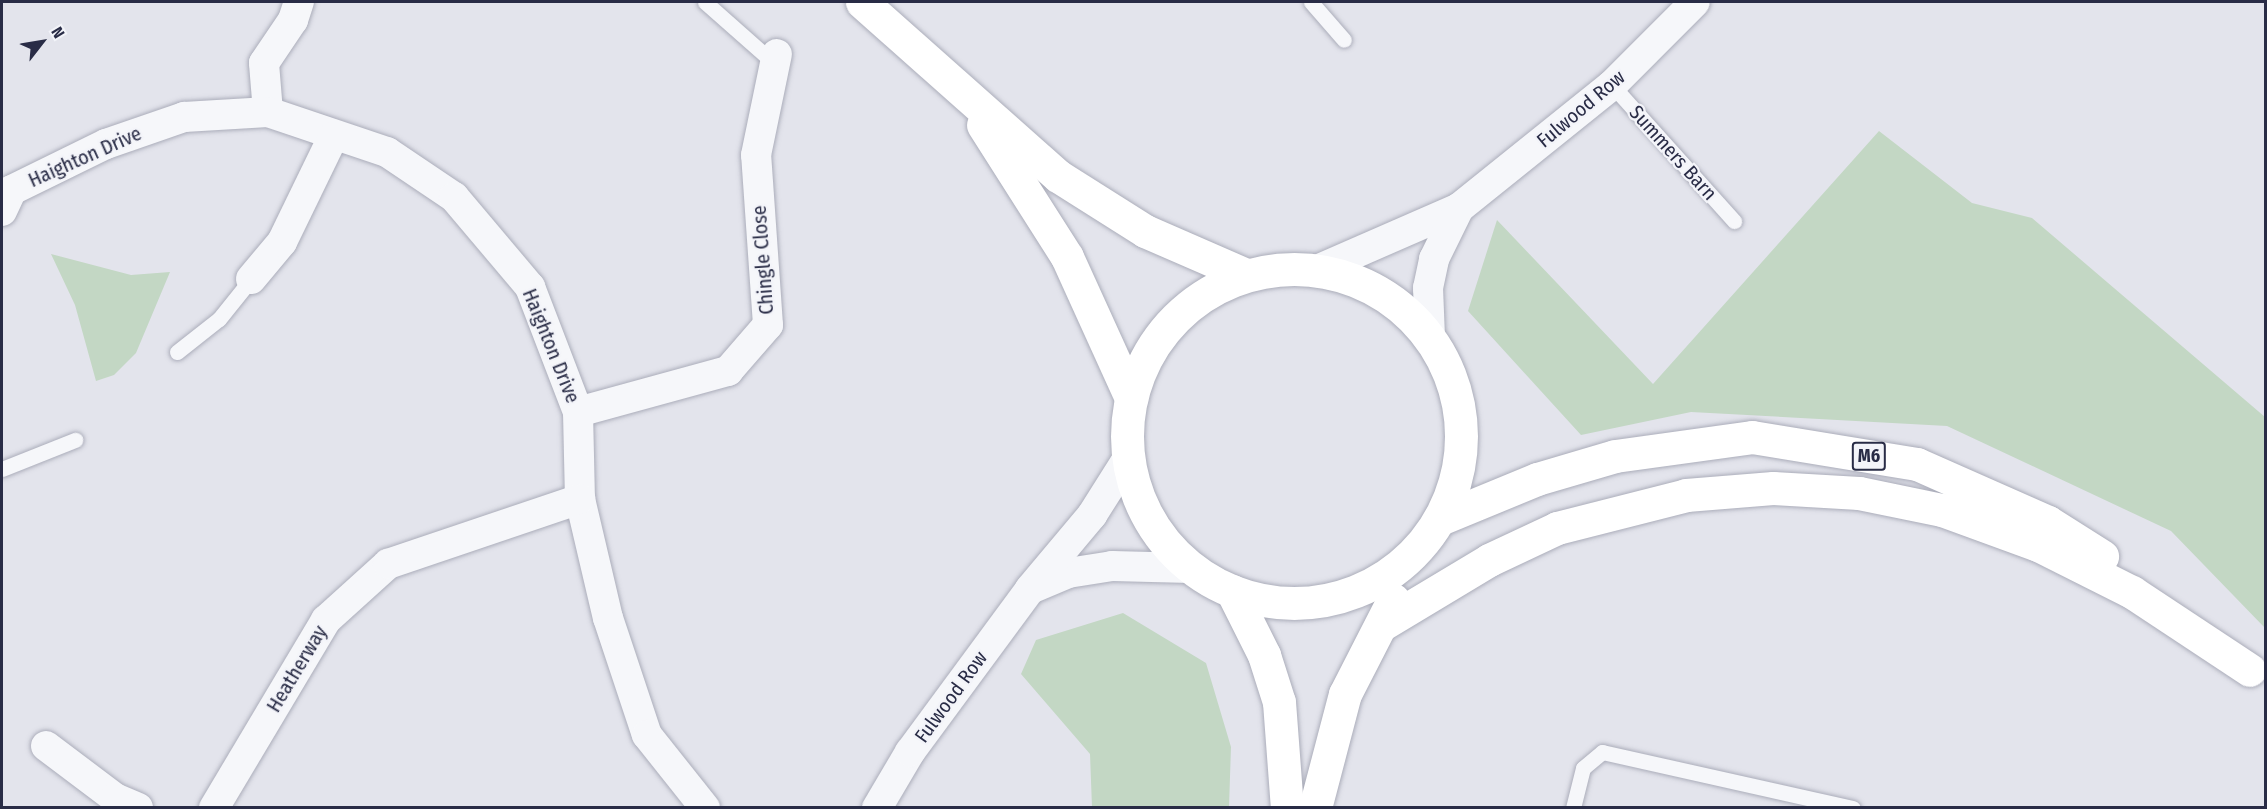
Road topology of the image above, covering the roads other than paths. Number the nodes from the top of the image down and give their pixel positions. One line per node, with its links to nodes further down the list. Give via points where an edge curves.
1 (299, 2): 10 (street, via 264,63)
2 (705, 2): 7 (lane)
3 (862, 2): 9 (main road)
4 (1311, 2): 6 (lane)
5 (1695, 2): 8 (street, Fulwood Row)
6 (1344, 40)
7 (776, 59): 21 (street, Chingle Close, via 756,154 768,326 728,370)
8 (1612, 86): 13 (street, Fulwood Row); 14 (lane, Summers Barn)
9 (963, 94): 16 (main road, via 1094,201 1168,243); 20 (main road, via 1067,257)
10 (268, 112): 11 (street, Haighton Drive); 12 (street, Haighton Drive, via 184,117 106,144)
11 (333, 137): 17 (street, via 282,242); 21 (street, Haighton Drive, via 387,152 454,197 530,287)
12 (5, 194)
13 (1459, 208): 15 (street, Fulwood Row); 18 (street, Fulwood Row, via 1434,259 1428,288)
14 (1734, 221)
15 (1317, 270): 16 (main road); 18 (main road, via 1361,282 1399,305)
16 (1246, 275): 20 (main road, via 1206,293 1172,321 1146,357)
17 (251, 279): 19 (lane, via 219,319)
18 (1430, 337): 26 (main road, via 1452,380 1462,427 1458,475)
19 (177, 352)
20 (1131, 398): 23 (main road)
21 (578, 412): 25 (street, Haighton Drive)
22 (75, 440): 24 (lane)
23 (1128, 458): 28 (main road, via 1140,500 1161,537); 29 (street, Fulwood Row, via 1092,515)
24 (2, 469)
25 (580, 499): 35 (street, Heatherway, via 388,564 326,620); 36 (street, Haighton Drive, via 608,618 647,735)
26 (1440, 519): 27 (main road); 32 (main road, M6, via 1537,479 1615,456 1752,437 1917,464 2058,528 2146,583)
27 (1418, 550): 30 (main road, via 1378,581 1332,599 1294,602); 31 (main road)
28 (1191, 568): 29 (street, via 1112,566 1068,573); 30 (main road)
29 (1029, 589): 37 (street, Fulwood Row, via 910,752)
30 (1232, 591): 38 (main road, via 1264,655 1279,702)
31 (1381, 625): 32 (main road, via 1489,560 1557,528 1686,495 1784,488 1859,493 1942,510 2038,545 2132,592); 39 (main road, via 1345,694)
32 (2258, 677)
33 (46, 746): 34 (street, via 115,798)
34 (138, 807)
35 (214, 807)
36 (705, 807)
37 (877, 807)
38 (1287, 807)
39 (1315, 807)
40 (1572, 807): 41 (lane, via 1583,768 1602,752)
41 (1853, 807)

